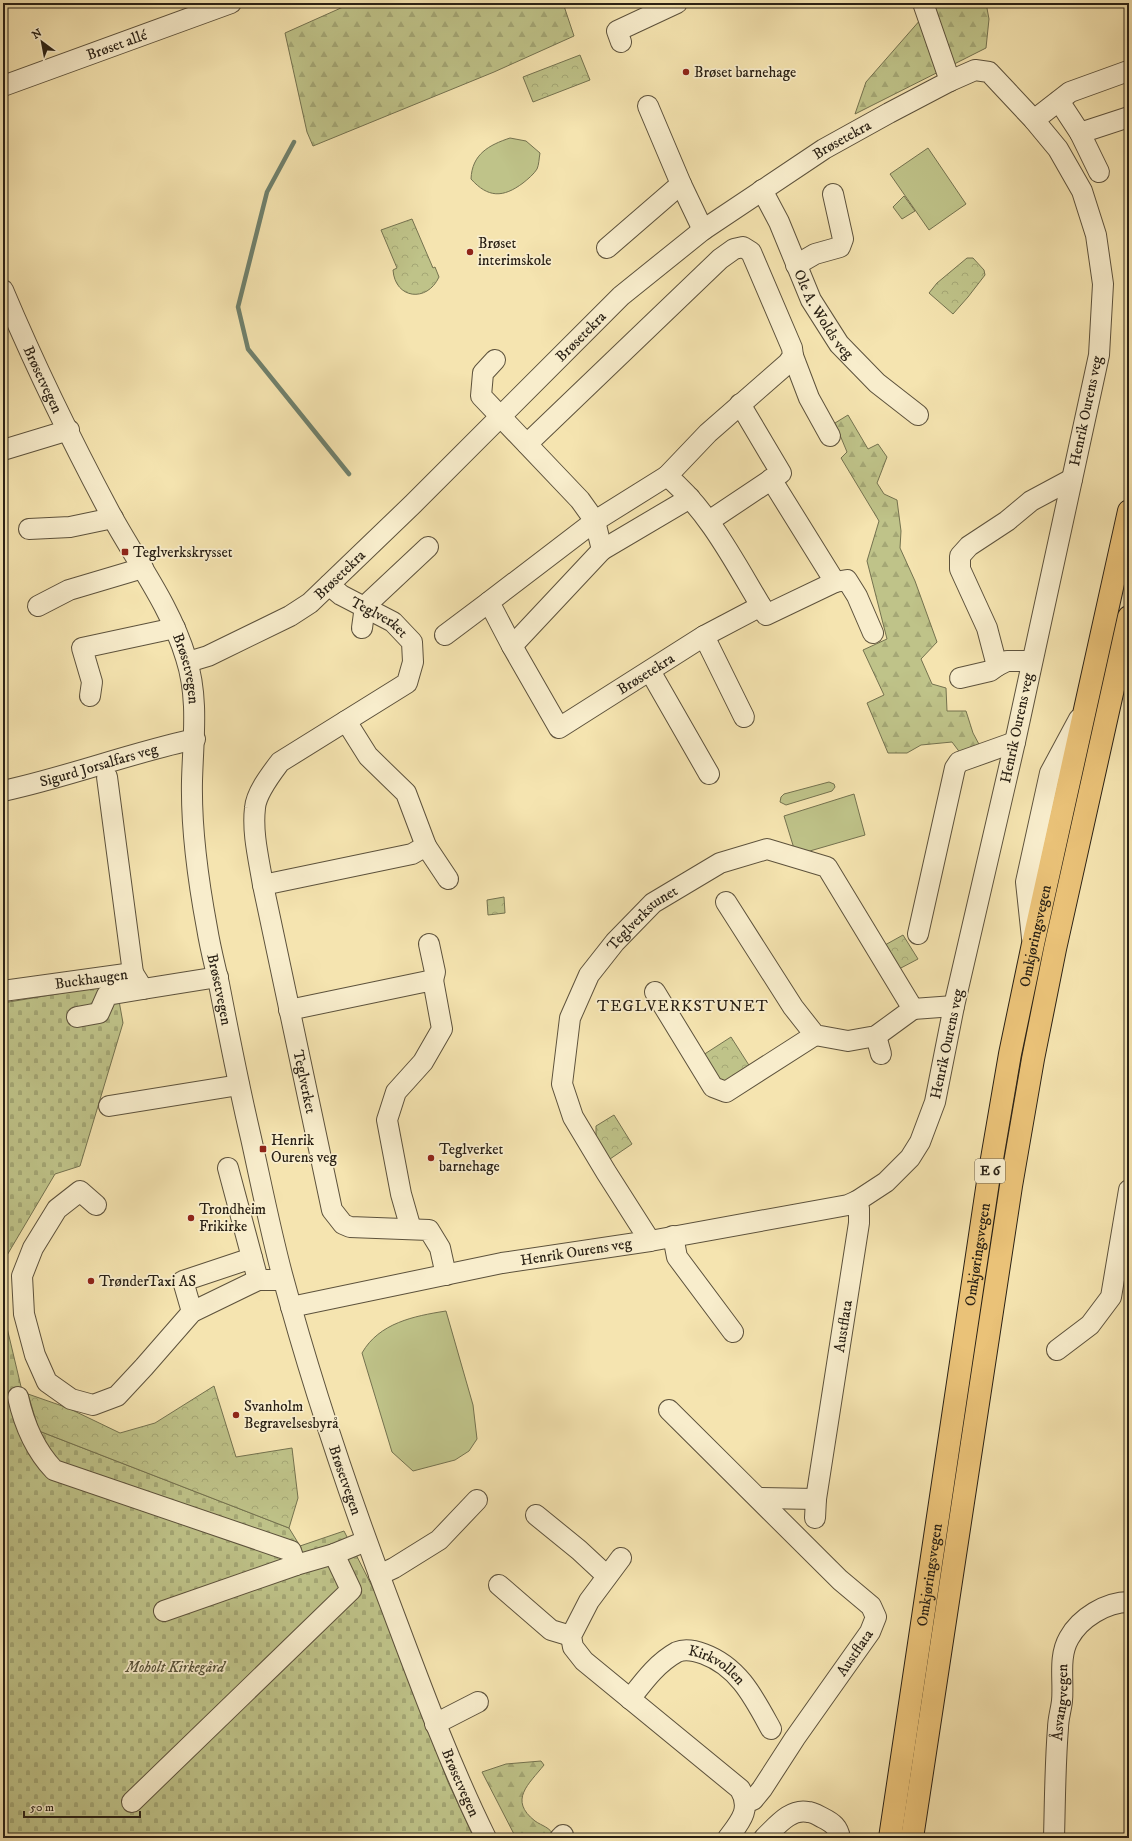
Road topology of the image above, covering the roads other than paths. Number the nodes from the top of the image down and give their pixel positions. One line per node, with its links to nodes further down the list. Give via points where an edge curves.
1 (231, 3): 8 (street, Brøset allé)
2 (677, 3): 4 (street, via 617,31)
3 (923, 3): 7 (street)
4 (621, 42)
5 (1128, 71): 9 (street, via 1070,92)
6 (989, 72): 7 (street, Brøsetekra, via 975,70); 12 (street, Henrik Ourens veg)
7 (950, 81): 16 (street, Brøsetekra, via 824,149)
8 (3, 86)
9 (1059, 101): 12 (street); 13 (street)
10 (648, 106): 15 (street)
11 (1129, 117): 13 (street)
12 (1034, 120): 33 (street, Henrik Ourens veg, via 1058,149 1082,191 1096,235 1103,284 1099,355)
13 (1080, 134): 14 (street)
14 (1099, 172)
15 (681, 184): 18 (street); 19 (street)
16 (762, 190): 18 (street, Brøsetekra); 20 (street, Ole A. Wolds veg, via 779,222)
17 (832, 194): 20 (street, via 843,239 840,247 815,254)
18 (703, 230): 26 (street, Brøsetekra, via 621,296)
19 (608, 248)
20 (796, 265): 25 (street, Ole A. Wolds veg, via 811,300 839,344 877,383)
21 (3, 290): 27 (street, Brøsetvegen)
22 (793, 356): 24 (street); 28 (street, via 809,398); 29 (street, via 792,348 751,252 743,247 734,249 720,259)
23 (495, 360): 26 (street, via 483,373 481,396)
24 (740, 404): 31 (street); 32 (street, via 781,473)
25 (918, 415)
26 (500, 418): 29 (street); 44 (street, Brøsetekra)
27 (69, 430): 30 (street); 36 (street, Brøsetvegen)
28 (830, 436)
29 (527, 444): 37 (street, via 580,500)
30 (3, 450)
31 (667, 476): 34 (street); 37 (street)
32 (771, 479): 38 (street); 43 (street)
33 (1072, 479): 56 (street, Henrik Ourens veg); 58 (street, via 1031,501 1007,521 969,546 960,556 960,569 987,628)
34 (690, 498): 38 (street); 41 (street)
35 (1129, 511): 129 (highway, Omkjøringsvegen / E 6, via 1032,944 1010,1054 988,1182)
36 (113, 518): 39 (street, via 70,527); 42 (street, Brøsetvegen)
37 (595, 521): 41 (street); 45 (street)
38 (709, 521): 48 (street)
39 (29, 529)
40 (428, 546): 47 (street)
41 (602, 550): 55 (street)
42 (143, 568): 46 (street, via 69,590); 50 (street, Brøsetvegen)
43 (835, 582): 48 (street, via 766,615); 52 (street, via 847,580 857,596)
44 (329, 585): 47 (street, Teglverket, via 341,595); 57 (street, Brøsetekra, via 310,603 290,616 208,656)
45 (490, 602): 53 (street); 55 (street, Brøsetekra)
46 (38, 606)
47 (365, 606): 51 (street); 65 (street, Teglverket, via 393,622 412,642 413,662 407,683)
48 (761, 606): 54 (street, Brøsetekra)
49 (1129, 617): 63 (highway, Omkjøringsvegen / E 6)
50 (175, 628): 57 (street, Brøsetvegen); 62 (street, via 74,649 92,682)
51 (362, 628)
52 (872, 633)
53 (445, 636)
54 (704, 636): 60 (street, Brøsetekra); 64 (street)
55 (512, 646): 60 (street, Brøsetekra, via 559,728)
56 (1032, 661): 58 (street, via 1007,661); 67 (street, Henrik Ourens veg)
57 (188, 662): 66 (street, Brøsetvegen, via 194,703)
58 (997, 666): 61 (street, via 990,671)
59 (1129, 668): 63 (street)
60 (650, 671): 68 (street)
61 (960, 678)
62 (90, 696)
63 (1107, 715): 130 (highway, Omkjøringsvegen / E 6, via 1030,1074 1008,1201)
64 (744, 717)
65 (346, 721): 71 (street, via 368,756 406,793); 73 (street, Teglverket, via 280,762 266,782 255,807)
66 (195, 739): 70 (street, Sigurd Jorsalfars veg); 77 (street, Brøsetvegen, via 192,782 196,849 207,929)
67 (1015, 742): 75 (street, via 959,762 955,768); 82 (street, Henrik Ourens veg)
68 (709, 774)
69 (107, 777): 79 (street)
70 (3, 790)
71 (426, 846): 72 (street); 73 (street, via 408,855)
72 (448, 879)
73 (263, 885): 84 (street, Teglverket)
74 (726, 902): 86 (street, via 792,1007)
75 (918, 934)
76 (429, 944): 78 (street, via 435,972)
77 (218, 977): 79 (street, Buckhaugen); 87 (street, Brøsetvegen)
78 (433, 980): 84 (street); 93 (street, via 442,1029 423,1062 396,1092 387,1120 401,1194)
79 (138, 981): 80 (street, Buckhaugen); 85 (street, via 107,995 99,1012)
80 (3, 991)
81 (655, 992): 86 (street, via 713,1087 726,1092)
82 (954, 1006): 83 (street); 91 (street, Henrik Ourens veg, via 935,1102 920,1142 899,1170)
83 (913, 1009): 86 (street, via 879,1045); 95 (street, Teglverkstunet, via 827,867 767,849 720,862 653,903 615,942 589,975 570,1018 562,1084 573,1117)
84 (289, 1010): 93 (street, Teglverket, via 332,1210 343,1224 350,1227)
85 (76, 1017)
86 (815, 1035)
87 (239, 1086): 88 (street); 99 (street, Brøsetvegen)
88 (110, 1106)
89 (228, 1168): 96 (street)
90 (1129, 1190): 103 (street, via 1111,1296 1090,1325)
91 (856, 1202): 94 (street, Henrik Ourens veg); 106 (street, Austflata, via 859,1216 857,1235 816,1508)
92 (96, 1205): 101 (street, via 80,1191 57,1209 33,1248 22,1276 24,1314 35,1355 47,1382 71,1399 93,1405 117,1396)
93 (411, 1229): 97 (street, Teglverket, via 429,1230 440,1248)
94 (673, 1236): 95 (street, Henrik Ourens veg); 102 (street, via 677,1257)
95 (650, 1241): 97 (street, Henrik Ourens veg, via 502,1263)
96 (252, 1258): 98 (street); 101 (street, via 183,1281)
97 (446, 1275): 100 (street, Henrik Ourens veg)
98 (258, 1280): 99 (street); 101 (street)
99 (284, 1280): 100 (street, Brøsetvegen)
100 (291, 1307): 109 (street, Brøsetvegen)
101 (192, 1312)
102 (734, 1332)
103 (1057, 1350)
104 (18, 1397): 112 (street, via 34,1442 54,1470 291,1551)
105 (669, 1410): 106 (street, Austflata)
106 (759, 1498): 124 (street, Austflata, via 840,1580 871,1606 876,1617 875,1625 762,1789 753,1800)
107 (477, 1500): 113 (street, via 439,1540)
108 (536, 1515): 114 (street)
109 (366, 1541): 110 (street); 113 (street, Brøsetvegen)
110 (334, 1554): 112 (street); 123 (street, via 352,1590)
111 (621, 1558): 114 (street)
112 (296, 1565): 117 (street)
113 (379, 1575): 121 (street, Brøsetvegen)
114 (607, 1576): 118 (street, via 589,1601)
115 (499, 1585): 118 (street, via 551,1630)
116 (1128, 1600): 131 (street, Åsvangvegen, via 1109,1605 1094,1613 1068,1638 1063,1655)
117 (164, 1612)
118 (571, 1636): 119 (street, via 573,1647 584,1661)
119 (630, 1699): 122 (street, Kirkvollen, via 660,1664 679,1651 694,1650 715,1658 735,1673 749,1689); 124 (street, via 735,1783)
120 (478, 1702): 121 (street)
121 (435, 1724): 125 (street, Brøsetvegen)
122 (771, 1729)
123 (132, 1802)
124 (746, 1802): 126 (street, via 745,1811)
125 (486, 1838)
126 (728, 1838)
127 (764, 1838): 128 (street, via 796,1812 808,1812 832,1822 839,1830)
128 (840, 1838)
129 (890, 1838)
130 (912, 1838)
131 (1054, 1838)

